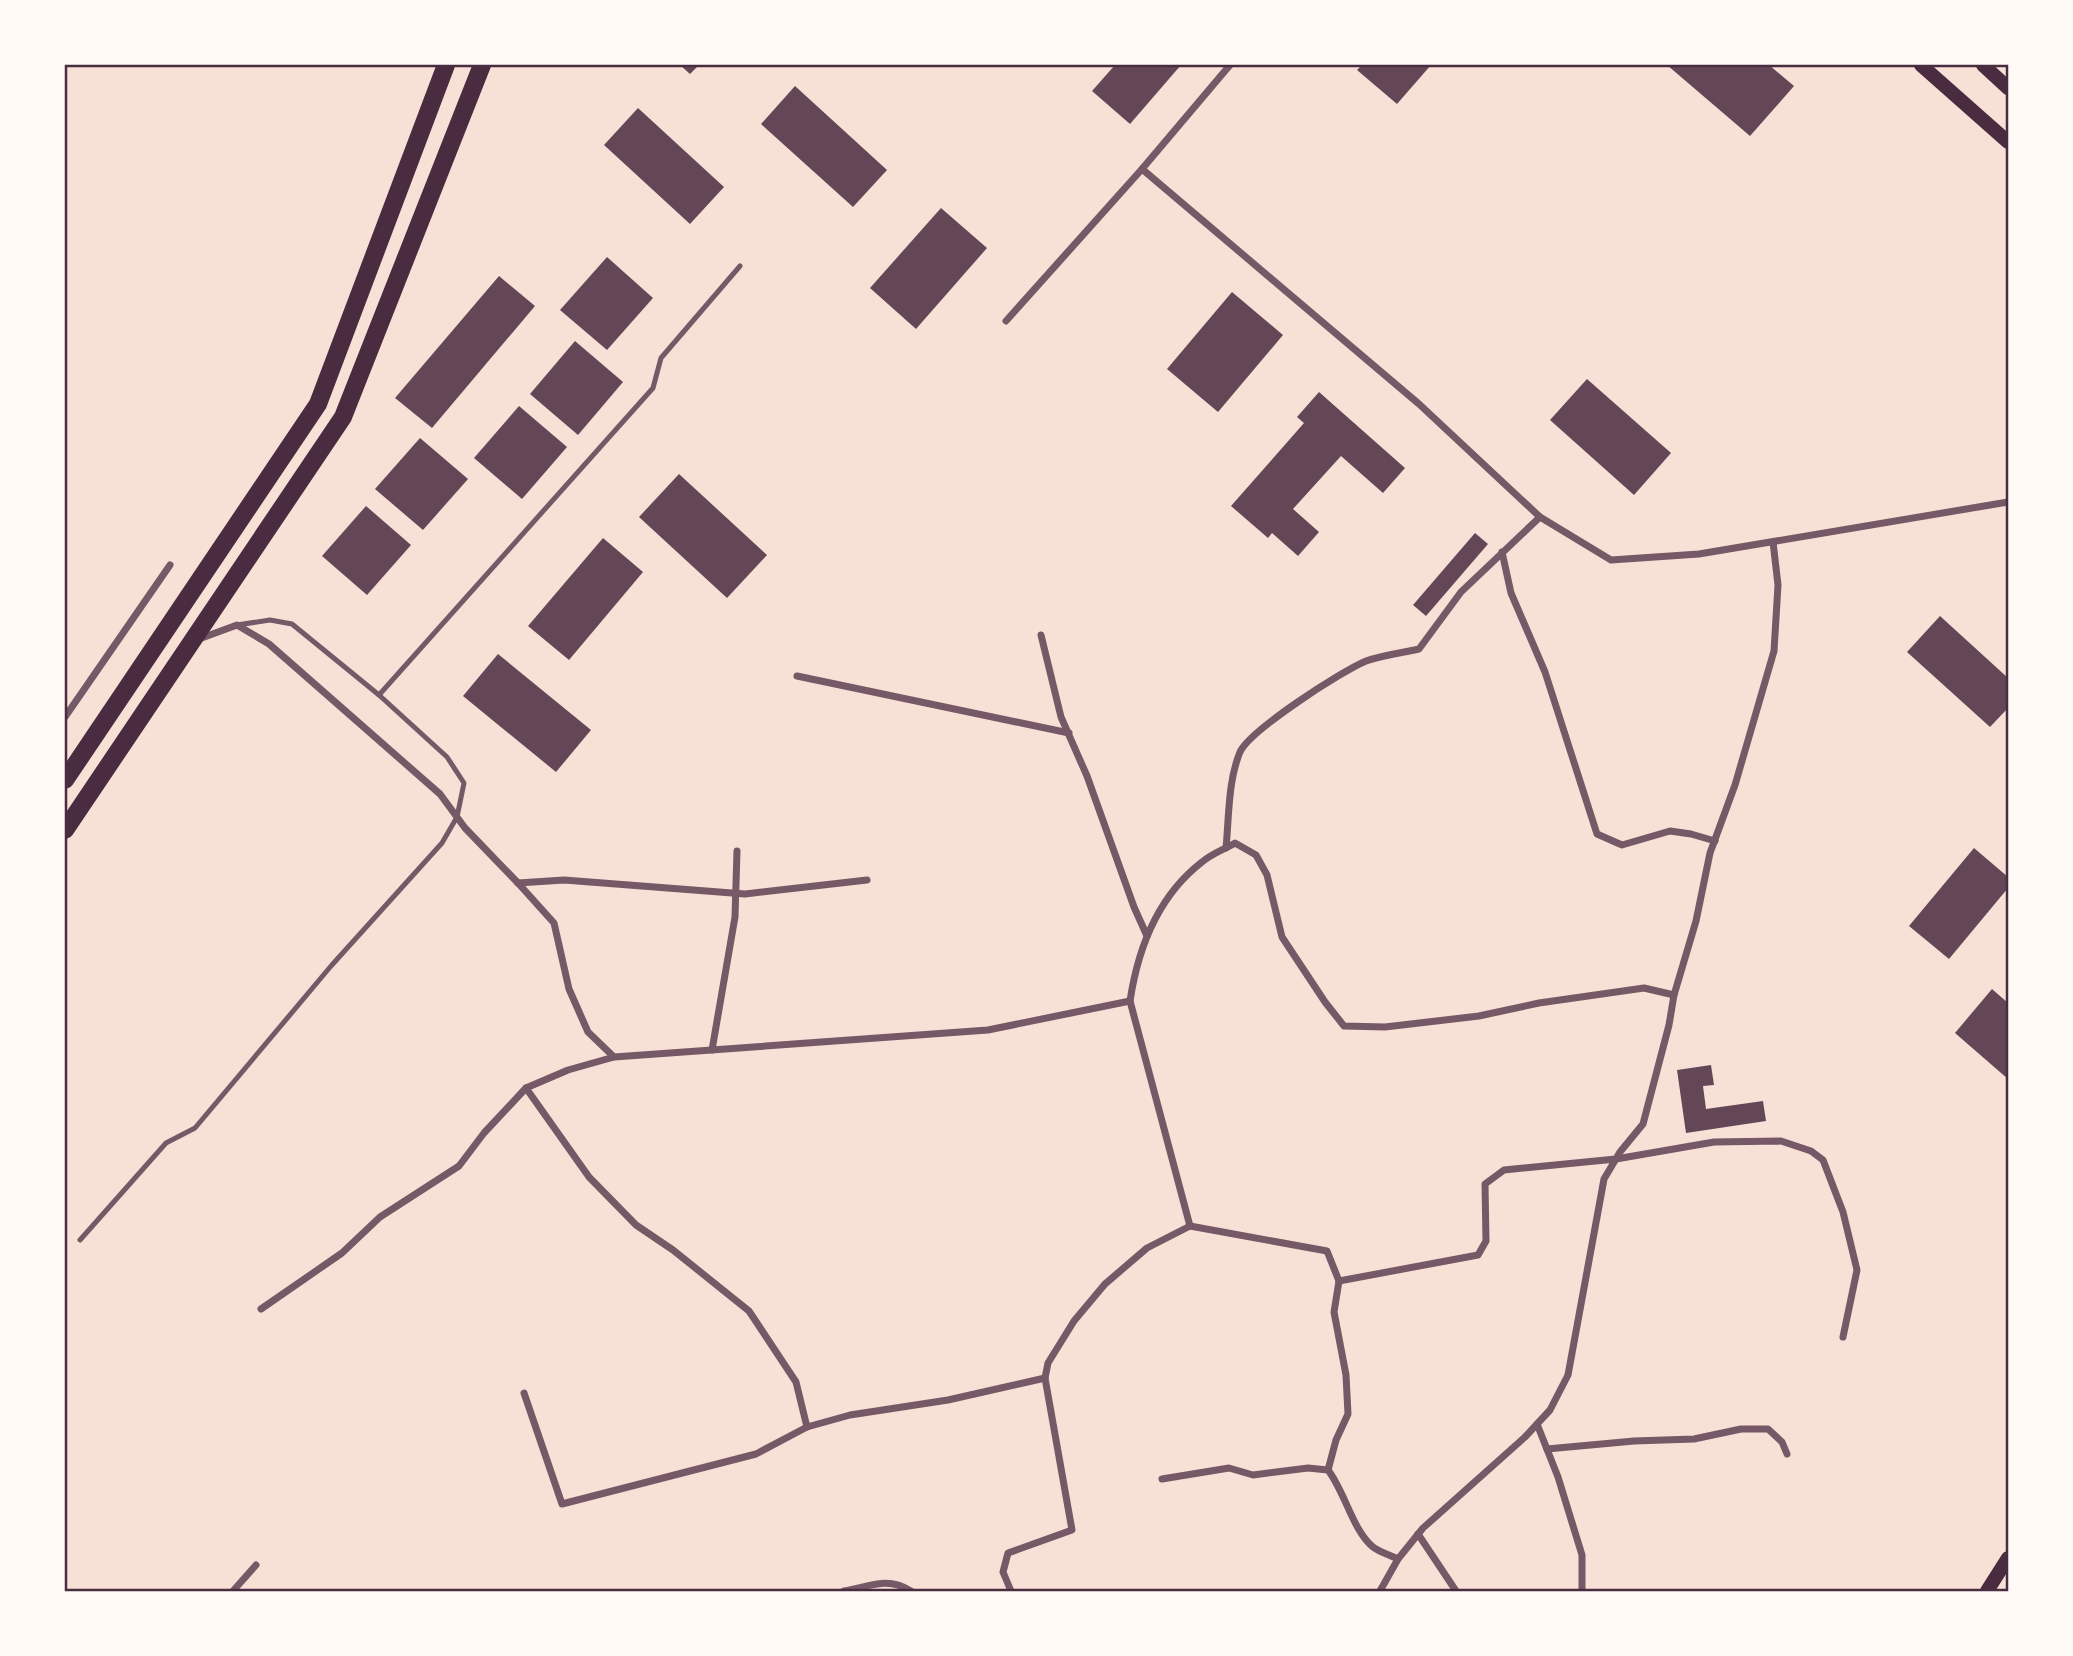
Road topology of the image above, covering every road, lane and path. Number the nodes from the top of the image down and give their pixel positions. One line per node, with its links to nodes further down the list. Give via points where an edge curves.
1 (446, 65): 23 (main road, via 318,404)
2 (482, 65): 18 (main road, via 343,417)
3 (1230, 65): 8 (street)
4 (1921, 65): 7 (main road)
5 (1983, 65): 6 (main road)
6 (2008, 88)
7 (2008, 142)
8 (1142, 169): 10 (street); 12 (street, via 1419,404)
9 (740, 266): 20 (lane, via 661,358 653,388)
10 (1006, 321)
11 (2008, 502): 13 (street)
12 (1540, 517): 13 (street, via 1611,560 1699,554); 14 (street)
13 (1773, 542): 26 (street, via 1779,585 1774,651)
14 (1502, 552): 26 (street, via 1511,593 1545,672 1597,834 1622,845 1670,831); 27 (street, via 1461,592 1419,649 1369,660 1342,672 1270,722 1241,750)
15 (170, 565): 21 (street)
16 (237, 625): 18 (street); 20 (lane, via 270,620 292,624); 24 (street, via 279,653 440,794)
17 (1041, 635): 22 (street)
18 (192, 642): 25 (main road)
19 (797, 676): 22 (street)
20 (379, 695): 24 (lane, via 447,757 464,783)
21 (65, 717)
22 (1069, 733): 32 (street)
23 (65, 780)
24 (457, 817): 30 (street); 40 (lane, via 442,843 195,1128 166,1143)
25 (65, 830)
26 (1715, 841): 33 (street)
27 (1226, 848): 32 (street, via 1202,862 1171,893); 33 (street, via 1236,843 1256,855 1267,875 1282,937 1345,1026 1385,1027 1479,1016 1644,988)
28 (737, 851): 31 (street)
29 (867, 880): 31 (street)
30 (519, 883): 31 (street, via 564,880); 36 (street, via 554,923 569,989 588,1032)
31 (734, 893): 35 (street, via 735,917)
32 (1147, 936): 34 (street)
33 (1674, 995): 38 (street, via 1643,1124)
34 (1130, 1001): 35 (street, via 988,1030); 39 (street)
35 (712, 1050): 36 (street)
36 (614, 1057): 37 (street)
37 (526, 1088): 42 (street, via 459,1166 380,1217 342,1253); 47 (street, via 589,1177 636,1225 749,1311 796,1382)
38 (1616, 1159): 41 (street, via 1504,1170 1485,1184 1486,1241 1478,1255); 43 (street, via 1714,1142 1781,1141 1823,1160 1843,1212 1857,1270); 46 (street, via 1604,1179 1568,1375 1550,1410)
39 (1190, 1226): 41 (street, via 1327,1251); 44 (street, via 1147,1248 1105,1284 1074,1321 1048,1363)
40 (80, 1240)
41 (1339, 1281): 50 (street, via 1334,1312 1348,1414)
42 (261, 1309)
43 (1843, 1337)
44 (1045, 1378): 47 (street); 59 (street, via 1072,1530 1008,1553 1003,1572)
45 (524, 1394): 47 (street, via 562,1504 756,1454)
46 (1537, 1424): 48 (street); 52 (street)
47 (807, 1427)
48 (1547, 1449): 49 (street, via 1768,1429); 62 (street, via 1582,1555)
49 (1787, 1454)
50 (1328, 1471): 51 (street, via 1308,1468 1253,1475 1229,1468); 54 (street, via 1373,1547)
51 (1162, 1479)
52 (1418, 1534): 54 (street); 61 (street)
53 (2008, 1558): 63 (main road)
54 (1398, 1559): 60 (street)
55 (256, 1565): 56 (street)
56 (233, 1591)
57 (844, 1591): 58 (street, via 870,1584 898,1584)
58 (911, 1591)
59 (1012, 1591)
60 (1380, 1591)
61 (1456, 1591)
62 (1582, 1591)
63 (1987, 1591)

